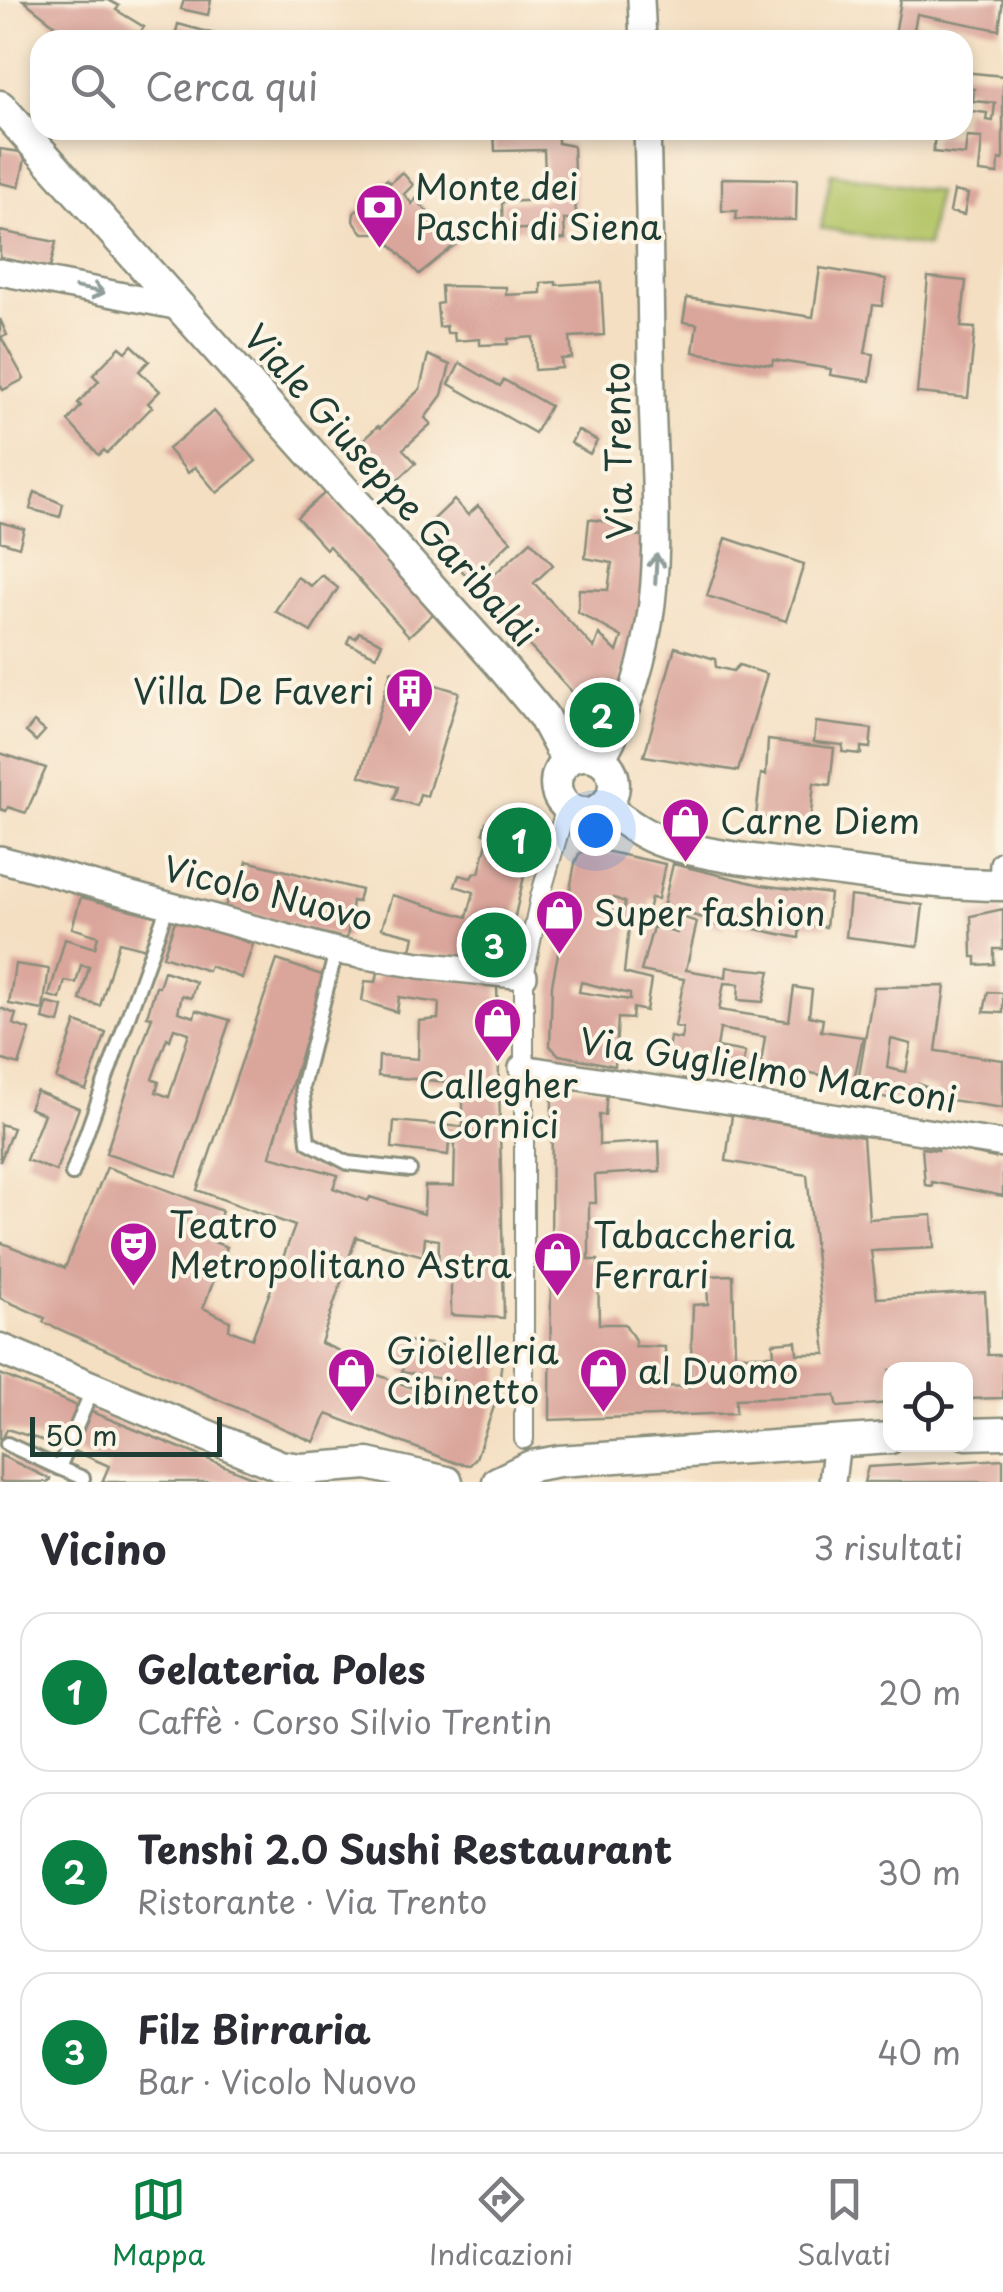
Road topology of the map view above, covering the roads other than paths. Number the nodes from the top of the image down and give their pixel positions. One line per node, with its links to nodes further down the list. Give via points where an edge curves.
1 (641, 0): 2 (street)
2 (642, 30)
3 (0, 106): 4 (street, Viale Giuseppe Garibaldi)
4 (30, 139)
5 (31, 140): 8 (street, Viale Giuseppe Garibaldi)
6 (646, 140): 9 (street, Via Trento, one-way to 6, via 630,704 655,599)
7 (0, 272): 8 (street, one-way to 8)
8 (180, 306): 10 (street, Viale Giuseppe Garibaldi, via 543,716)
9 (602, 760): 10 (street, via 587,755); 11 (street, via 614,782)
10 (567, 761): 12 (street, via 555,784)
11 (604, 806): 12 (street, via 587,814); 15 (street, via 664,842 705,851 953,885)
12 (566, 807): 18 (street)
13 (0, 858): 16 (street, Vicolo Nuovo)
14 (1003, 864): 15 (street)
15 (1002, 885)
16 (168, 905): 17 (street, Vicolo Nuovo); 22 (lane)
17 (336, 951): 18 (street, Vicolo Nuovo); 21 (lane, via 302,1088 308,1142 348,1163)
18 (524, 976): 19 (street)
19 (522, 1068): 20 (street, Via Guglielmo Marconi); 30 (street)
20 (1003, 1144)
21 (410, 1170)
22 (72, 1174)
23 (0, 1349): 24 (street)
24 (93, 1388): 31 (lane); 32 (street)
25 (1003, 1433): 26 (street)
26 (973, 1434)
27 (883, 1439): 28 (street)
28 (837, 1442): 30 (street); 35 (street)
29 (6, 1444): 31 (lane)
30 (517, 1466)
31 (59, 1468): 33 (lane)
32 (292, 1474): 34 (street, via 368,1464)
33 (83, 1478)
34 (447, 1482)
35 (832, 1482)

